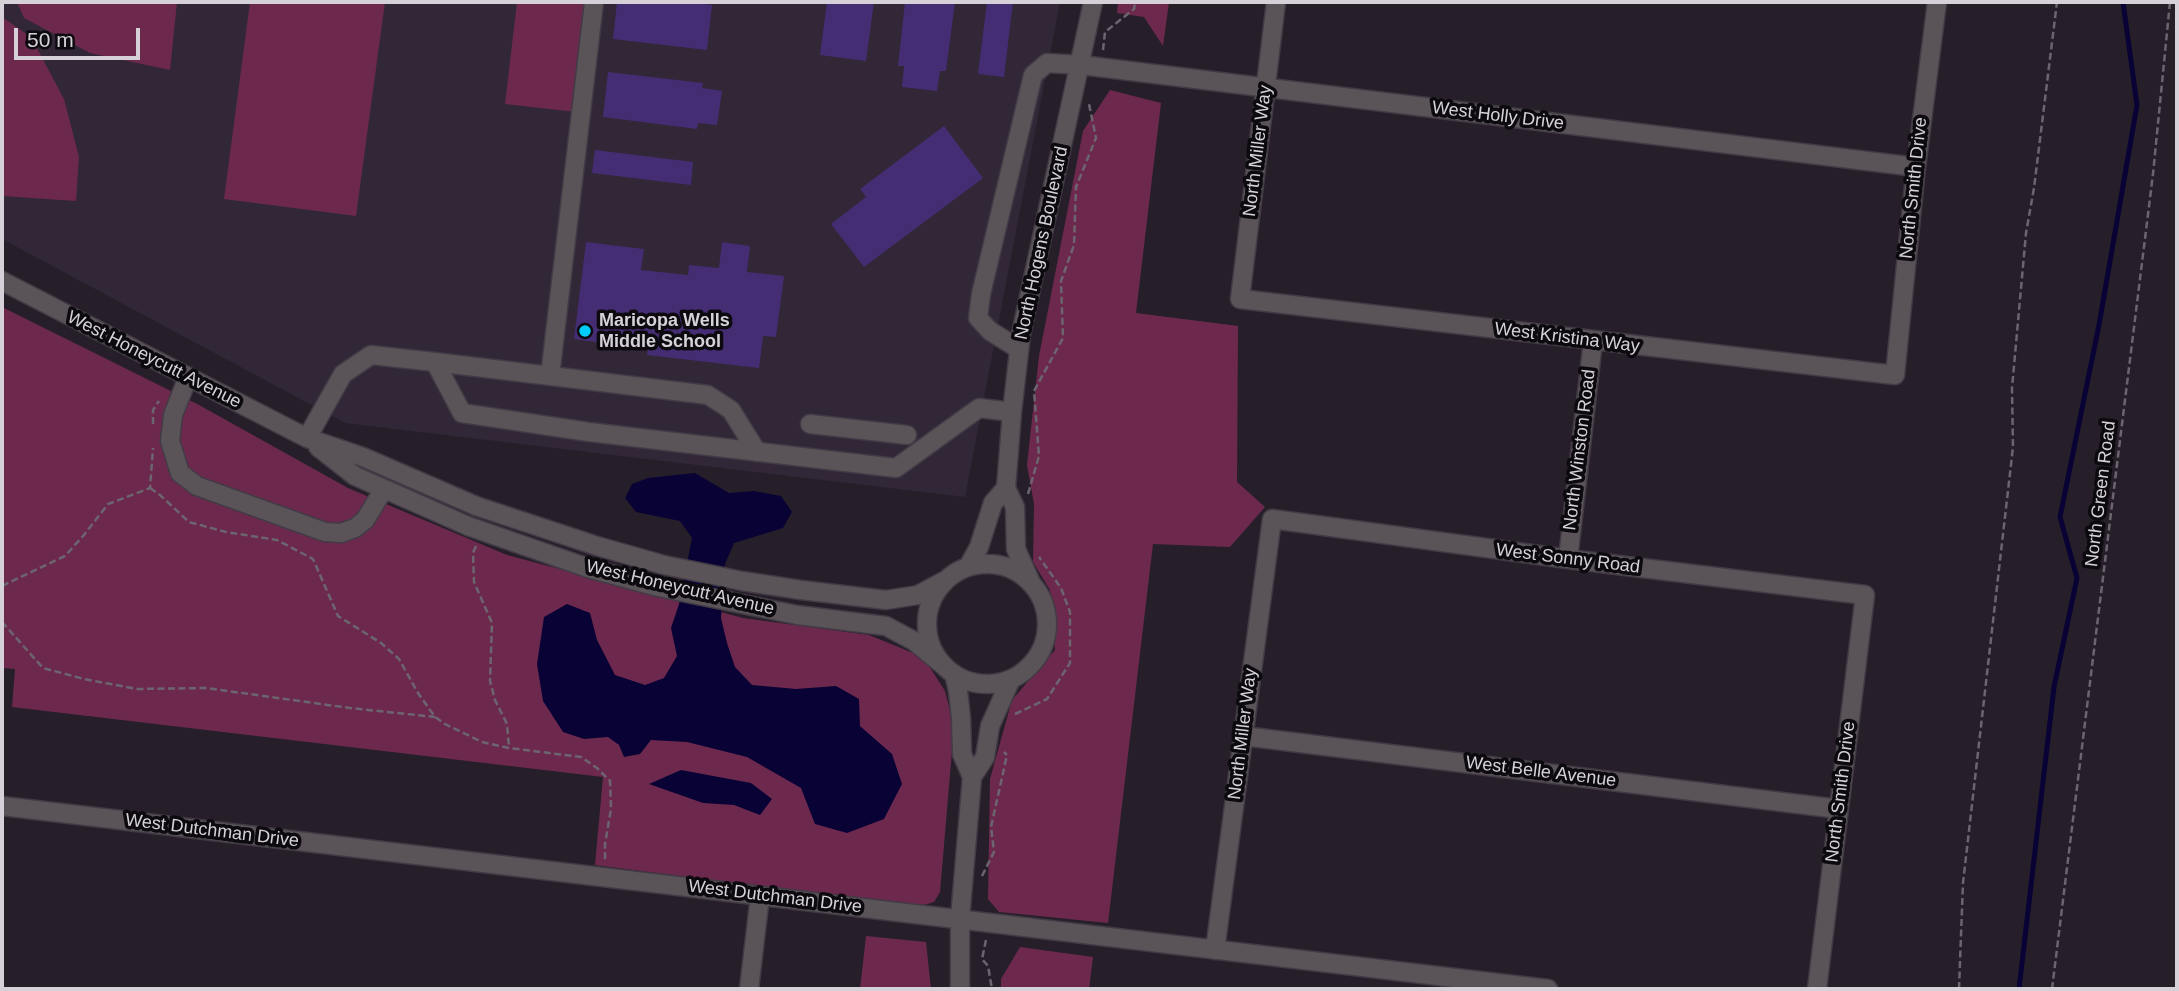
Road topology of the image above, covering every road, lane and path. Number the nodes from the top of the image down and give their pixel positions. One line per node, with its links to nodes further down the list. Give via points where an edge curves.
1 (594, 2): 19 (street)
2 (1093, 2): 8 (street, North Hogens Boulevard)
3 (1135, 2): 9 (path, via 1134,9 1105,32)
4 (1276, 2): 10 (street, North Miller Way)
5 (1937, 2): 12 (street, North Smith Drive)
6 (2057, 2): 65 (path, via 2026,233 2012,388 2013,447 1963,883)
7 (2170, 2): 66 (path, North Green Road, via 2152,187)
8 (1081, 65): 9 (street, West Holly Drive); 16 (street, North Hogens Boulevard); 16 (street, West Holly Drive, via 1047,63 1033,75 981,294 978,318)
9 (1100, 67): 10 (street, West Holly Drive)
10 (1266, 88): 12 (street, West Holly Drive); 14 (street, North Miller Way)
11 (1088, 100): 32 (path, via 1097,138 1076,187 1074,245 1061,281 1063,338 1034,391 1039,456)
12 (1916, 167): 18 (street, North Smith Drive)
13 (2, 281): 20 (street, West Honeycutt Avenue)
14 (1240, 299): 15 (street, West Kristina Way)
15 (1593, 341): 18 (street, West Kristina Way); 36 (street, North Winston Road)
16 (1019, 349): 22 (street, North Hogens Boulevard)
17 (435, 362): 19 (street); 26 (street, via 371,355 343,374); 28 (street, via 463,413)
18 (1895, 375)
19 (550, 376): 28 (street, via 708,396 731,410)
20 (188, 377): 26 (street, West Honeycutt Avenue); 31 (street, via 173,415 170,441 180,473 197,486 333,533 355,528 365,520)
21 (159, 400): 24 (path, via 153,410)
22 (1012, 412): 28 (street, via 979,408 896,468); 30 (street, North Hogens Boulevard)
23 (810, 424): 25 (street)
24 (153, 434)
25 (907, 435)
26 (307, 438): 31 (street, West Honeycutt Avenue, via 355,476); 38 (street, West Honeycutt Avenue, via 476,506 664,565 742,581 886,600 918,595)
27 (153, 446): 29 (path)
28 (757, 452)
29 (150, 488): 40 (path, via 108,504 65,556); 46 (path, via 189,522 276,540 313,559 338,616 399,659)
30 (1006, 488): 37 (street, North Hogens Boulevard, via 993,503); 39 (street, North Hogens Boulevard, via 1015,507 1016,549)
31 (384, 489): 34 (street, West Honeycutt Avenue)
32 (1028, 493)
33 (1272, 519): 36 (street, West Sonny Road); 47 (street, North Miller Way)
34 (482, 531): 43 (street, West Honeycutt Avenue, via 658,587 797,615 886,626 914,640); 49 (path, via 473,553 474,582 492,623 491,681 507,723)
35 (1034, 551): 45 (path, via 1061,588 1069,612 1070,663 1047,699)
36 (1568, 559): 41 (street, West Sonny Road)
37 (968, 567): 38 (street); 39 (street, via 1002,566)
38 (946, 580): 43 (street, via 934,595 927,631 932,650)
39 (1031, 583): 44 (street, via 1041,599 1046,636 1039,654)
40 (2, 586)
41 (1866, 595): 52 (street, North Smith Drive)
42 (2, 622): 46 (path, via 43,668 84,679 137,689 206,688)
43 (948, 670): 44 (street, via 972,682 992,684); 50 (street, via 961,718 962,754)
44 (1011, 679): 48 (street)
45 (1012, 715)
46 (435, 717): 49 (path, via 469,736)
47 (1243, 736): 52 (street, West Belle Avenue); 58 (street, North Miller Way)
48 (988, 739): 50 (street, via 985,757); 54 (path, via 1007,755 991,827 994,852)
49 (509, 748): 53 (path, via 581,757 610,780)
50 (972, 778): 56 (street)
51 (2, 806): 53 (street, West Dutchman Drive)
52 (1839, 809): 64 (street, North Smith Drive)
53 (604, 877): 55 (street, West Dutchman Drive)
54 (981, 880)
55 (761, 896): 56 (street, West Dutchman Drive); 60 (street)
56 (960, 919): 57 (street, West Dutchman Drive); 61 (street)
57 (989, 923): 58 (street, West Dutchman Drive); 62 (path, via 982,959)
58 (1215, 950): 59 (street, West Dutchman Drive)
59 (1517, 987): 63 (street, West Dutchman Drive)
60 (749, 989)
61 (960, 989)
62 (992, 989)
63 (1548, 989)
64 (1817, 989)
65 (1959, 989)
66 (2052, 989)

